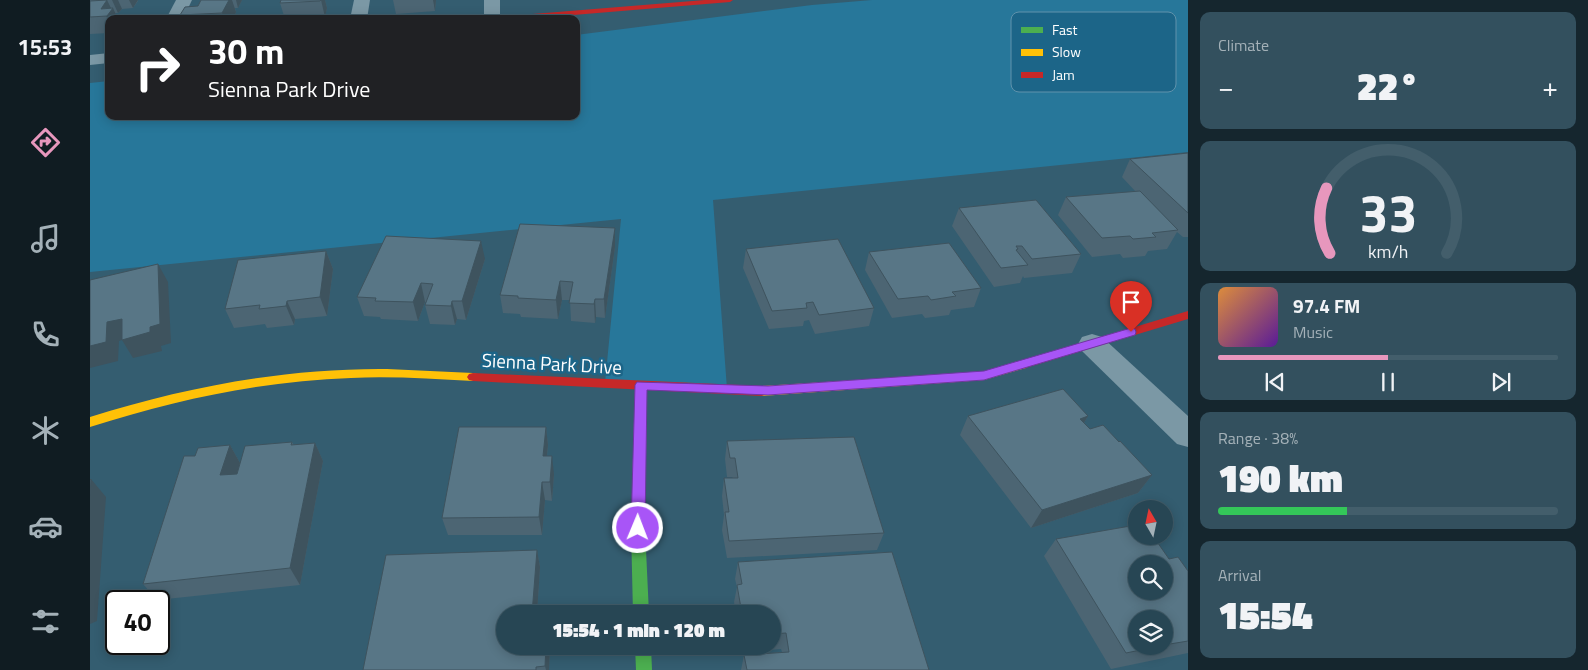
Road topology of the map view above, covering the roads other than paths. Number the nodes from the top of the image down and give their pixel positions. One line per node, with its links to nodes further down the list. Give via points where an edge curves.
1 (184, 0): 6 (street)
2 (362, 0): 7 (street)
3 (492, 0): 8 (street)
4 (730, 0): 5 (street)
5 (615, 4): 9 (street)
6 (176, 15)
7 (359, 15)
8 (492, 15)
9 (528, 15)
10 (105, 58): 11 (street)
11 (90, 60)
12 (1188, 315): 13 (street, Sienna Park Drive)
13 (1092, 344): 14 (street, Sienna Park Drive, via 984,376 768,391); 16 (street)
14 (641, 385): 15 (street, Sienna Park Drive, via 414,374 336,374 233,386); 17 (street, via 638,528)
15 (90, 422)
16 (1188, 435)
17 (641, 605)
18 (643, 655): 19 (street)
19 (644, 670)

